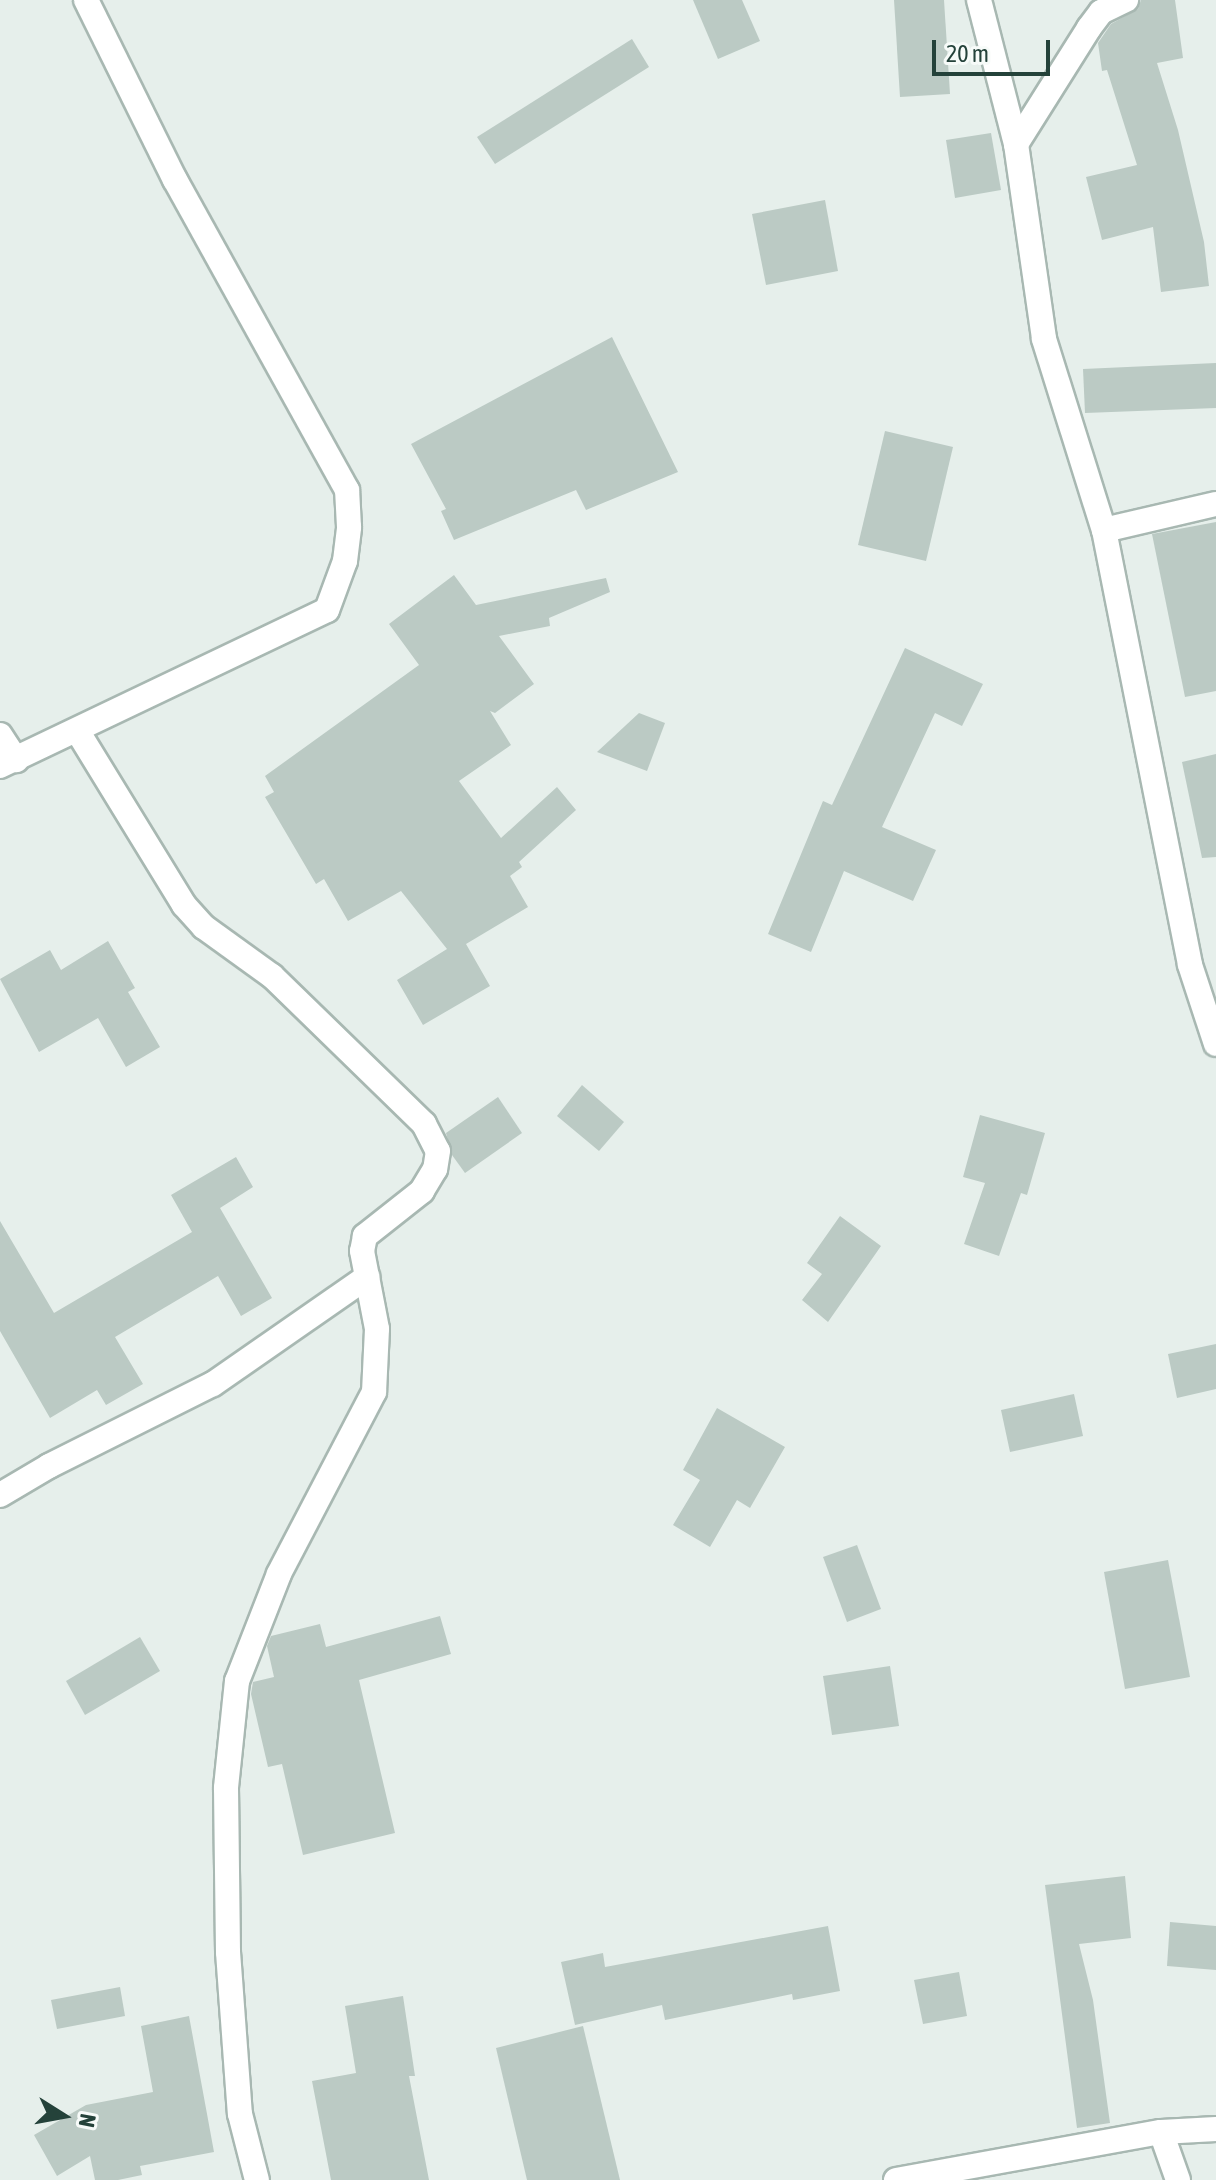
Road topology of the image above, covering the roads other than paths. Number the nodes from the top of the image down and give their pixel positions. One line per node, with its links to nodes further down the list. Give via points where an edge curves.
1 (86, 0): 7 (street, via 175,180 347,490 349,527 345,561 327,610)
2 (979, 0): 4 (street)
3 (1126, 0): 4 (street, via 1101,12)
4 (1016, 144): 6 (street, via 1044,339)
5 (1216, 504): 6 (street)
6 (1104, 530): 10 (street, via 1190,965)
7 (78, 732): 9 (street); 11 (street, via 184,905 204,927 272,976 424,1124 438,1151 435,1169 422,1191 365,1236)
8 (0, 735): 9 (street)
9 (8, 763)
10 (1216, 1044)
11 (367, 1277): 12 (street, via 213,1384); 15 (street, via 377,1329 374,1392 279,1574 237,1681 226,1788 228,1952 240,2114)
12 (1, 1489)
13 (1216, 2129): 14 (street)
14 (1161, 2132): 16 (street); 17 (street)
15 (257, 2180)
16 (896, 2180)
17 (1178, 2180)

